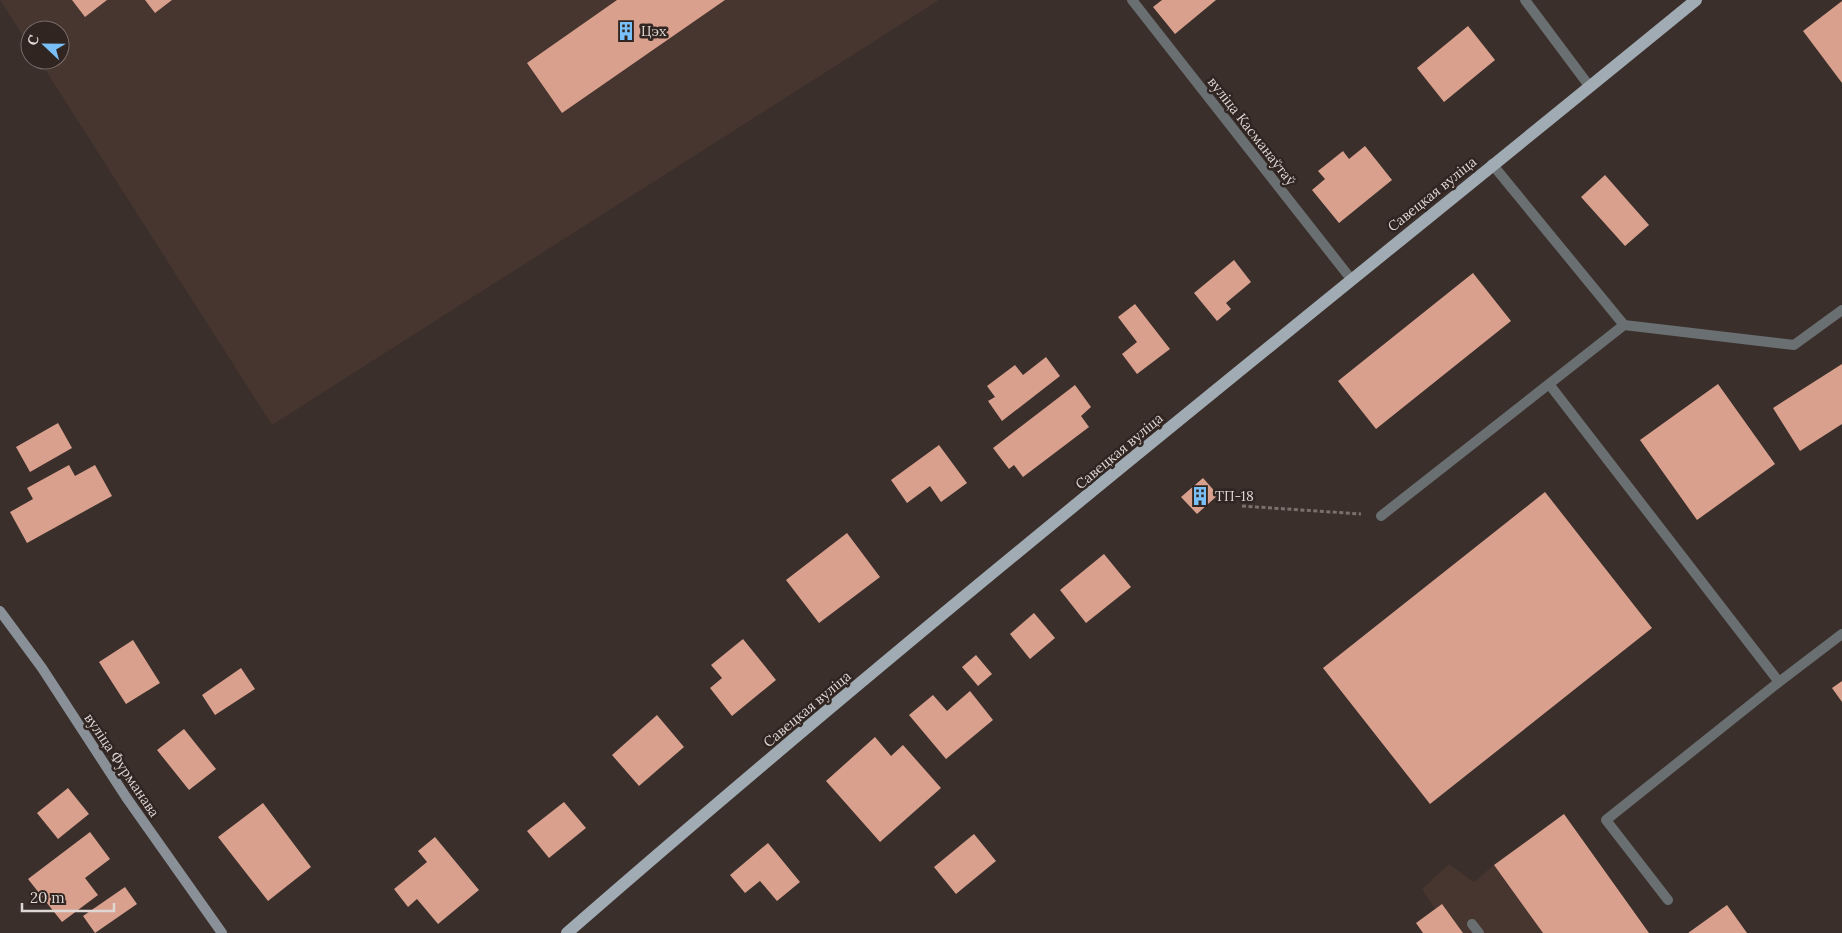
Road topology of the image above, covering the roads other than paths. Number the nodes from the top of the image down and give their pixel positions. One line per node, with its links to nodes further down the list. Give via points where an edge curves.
1 (1132, 0): 6 (street, вуліца Касманаўтаў)
2 (1525, 0): 4 (street)
3 (1696, 0): 4 (main road, Савецкая вуліца)
4 (1590, 87): 5 (main road, Савецкая вуліца)
5 (1492, 164): 6 (main road, Савецкая вуліца); 8 (street)
6 (1351, 278): 16 (main road, Савецкая вуліца, via 706,812)
7 (1842, 310): 8 (street, via 1794,345)
8 (1624, 325): 9 (street)
9 (1549, 384): 10 (street); 13 (street)
10 (1381, 516)
11 (0, 611): 15 (main road, вуліца Фурманава)
12 (1842, 634): 13 (street)
13 (1779, 682): 14 (street, via 1606,820)
14 (1668, 900)
15 (222, 933)
16 (567, 933)

